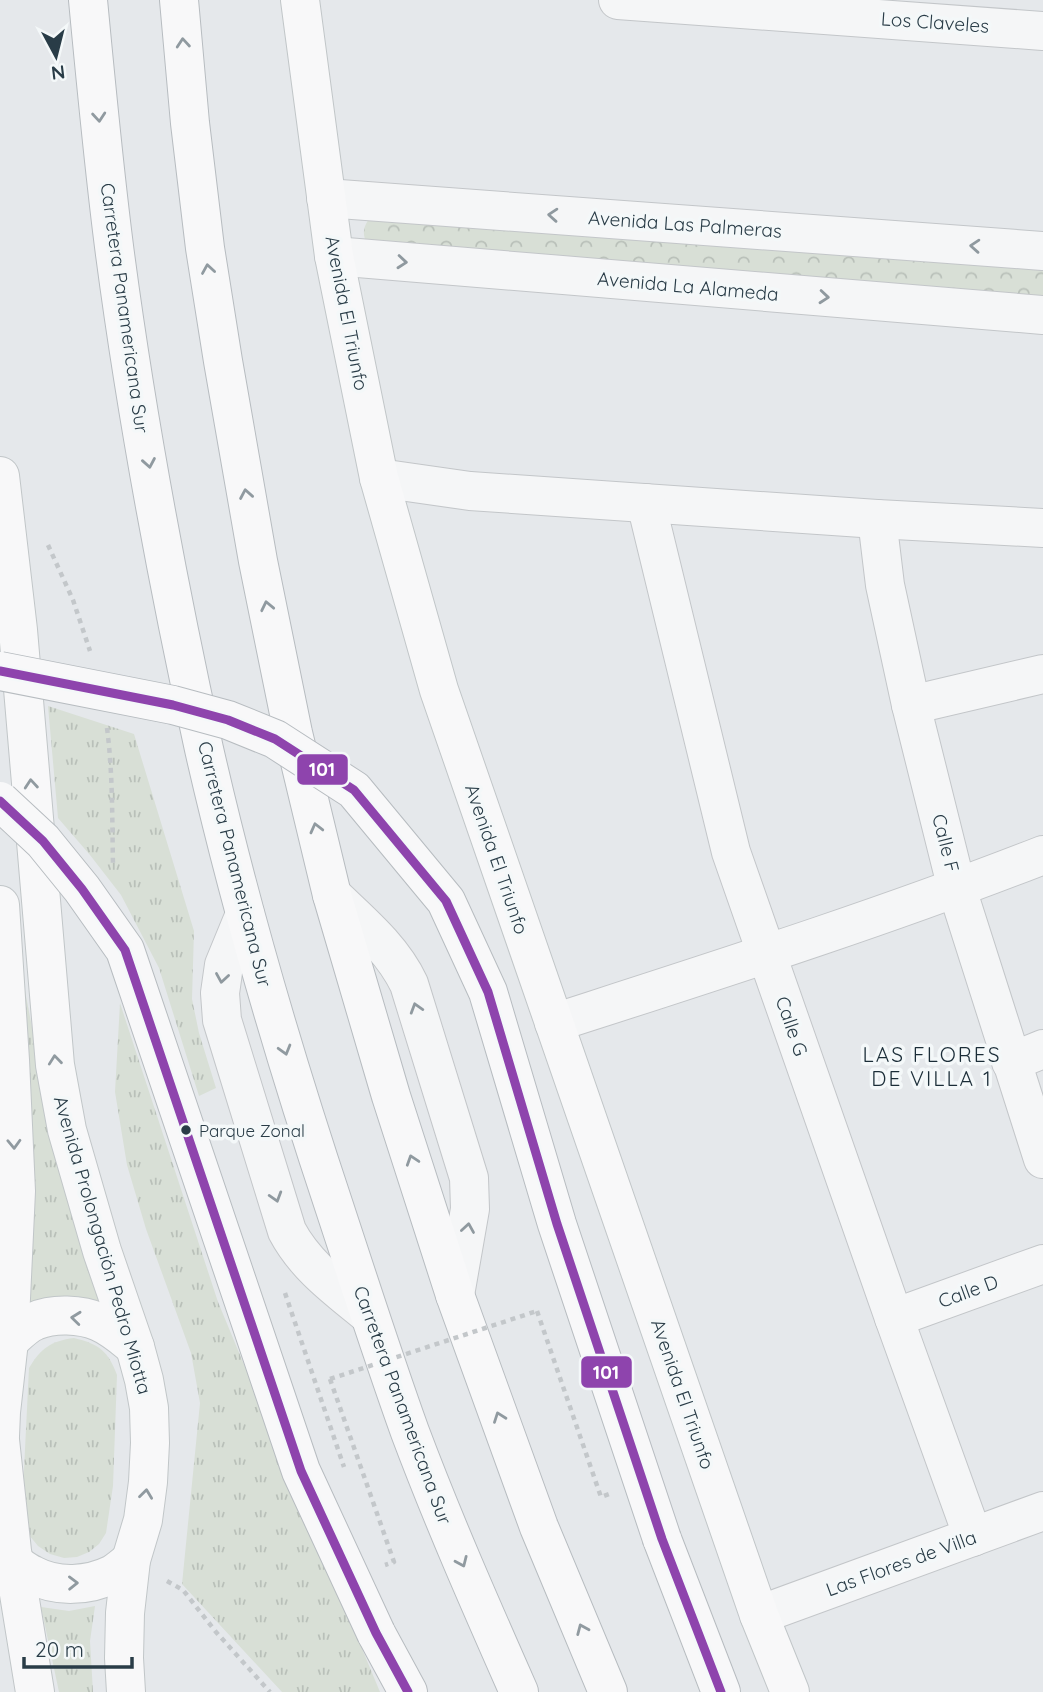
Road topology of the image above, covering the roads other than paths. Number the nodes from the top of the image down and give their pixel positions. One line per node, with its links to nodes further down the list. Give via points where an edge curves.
1 (88, 0): 26 (main road, Carretera Panamericana Sur, one-way to 26, via 102,148 135,390 202,737)
2 (179, 0): 24 (main road, one-way to 2, via 290,720 225,374 205,248)
3 (300, 0): 8 (main road, Avenida El Triunfo)
4 (618, 0): 5 (street, Los Claveles)
5 (683, 2): 6 (street, Los Claveles)
6 (918, 10): 7 (street, Los Claveles)
7 (1043, 30)
8 (326, 198): 9 (street, Avenida Las Palmeras, one-way to 8); 10 (main road, Avenida El Triunfo)
9 (1043, 251)
10 (334, 256): 11 (street, Avenida La Alameda, one-way to 11); 13 (main road, Avenida El Triunfo)
11 (1043, 315)
12 (0, 475): 17 (main road, Avenida Prolongación Pedro Miotta)
13 (379, 478): 14 (street, via 470,491); 28 (main road, Avenida El Triunfo, via 439,690)
14 (646, 503): 15 (street); 27 (street, Calle G, via 731,852)
15 (877, 519): 16 (street); 20 (street, Calle F, via 885,585)
16 (1043, 528)
17 (9, 629): 36 (main road, Avenida Prolongación Pedro Miotta, one-way to 17, via 102,1251 60,1098)
18 (0, 671): 49 (main road, bridge, via 173,705 275,739 354,790 446,901 488,992 557,1224 662,1539)
19 (1043, 674): 20 (street)
20 (911, 705): 23 (street, Calle F)
21 (0, 801): 46 (main road, bridge, via 43,841 125,950 301,1471)
22 (1043, 855): 23 (street)
23 (957, 889): 27 (street); 29 (street, Calle F)
24 (332, 895): 32 (main road, one-way to 24); 32 (street, one-way to 24, via 471,1186 409,984 374,935)
25 (0, 905): 35 (main road, one-way to 35, via 16,1191)
26 (245, 914): 33 (main road, Carretera Panamericana Sur, one-way to 33); 33 (street, one-way to 33, via 224,965 222,1020 279,1206 297,1248 324,1278)
27 (768, 955): 28 (street); 34 (street, Calle G)
28 (554, 1023): 43 (main road, Avenida El Triunfo)
29 (1027, 1056): 30 (street, Calle F)
30 (1043, 1159)
31 (1043, 1264): 34 (street, Calle D)
32 (456, 1295): 48 (main road, one-way to 32, via 539,1527)
33 (369, 1315): 47 (main road, Carretera Panamericana Sur, one-way to 47, via 457,1551)
34 (894, 1318): 40 (street, Calle G)
35 (9, 1341): 36 (main road, one-way to 35, via 99,1322 83,1317 36,1320); 37 (main road)
36 (135, 1347): 41 (main road, Avenida Prolongación Pedro Miotta, one-way to 36, via 143,1520 150,1443 149,1408)
37 (0, 1438): 38 (main road)
38 (3, 1486): 42 (main road)
39 (1043, 1511): 40 (street, Las Flores de Villa)
40 (973, 1537): 43 (street, Las Flores de Villa)
41 (131, 1560): 42 (main road, one-way to 41, via 34,1576 74,1584 95,1581); 45 (main road, Avenida Prolongación Pedro Miotta, via 125,1613)
42 (15, 1563): 44 (main road)
43 (759, 1615): 50 (main road, Avenida El Triunfo)
44 (36, 1692)
45 (125, 1692)
46 (408, 1692)
47 (519, 1692)
48 (608, 1692)
49 (721, 1692)
50 (790, 1692)

